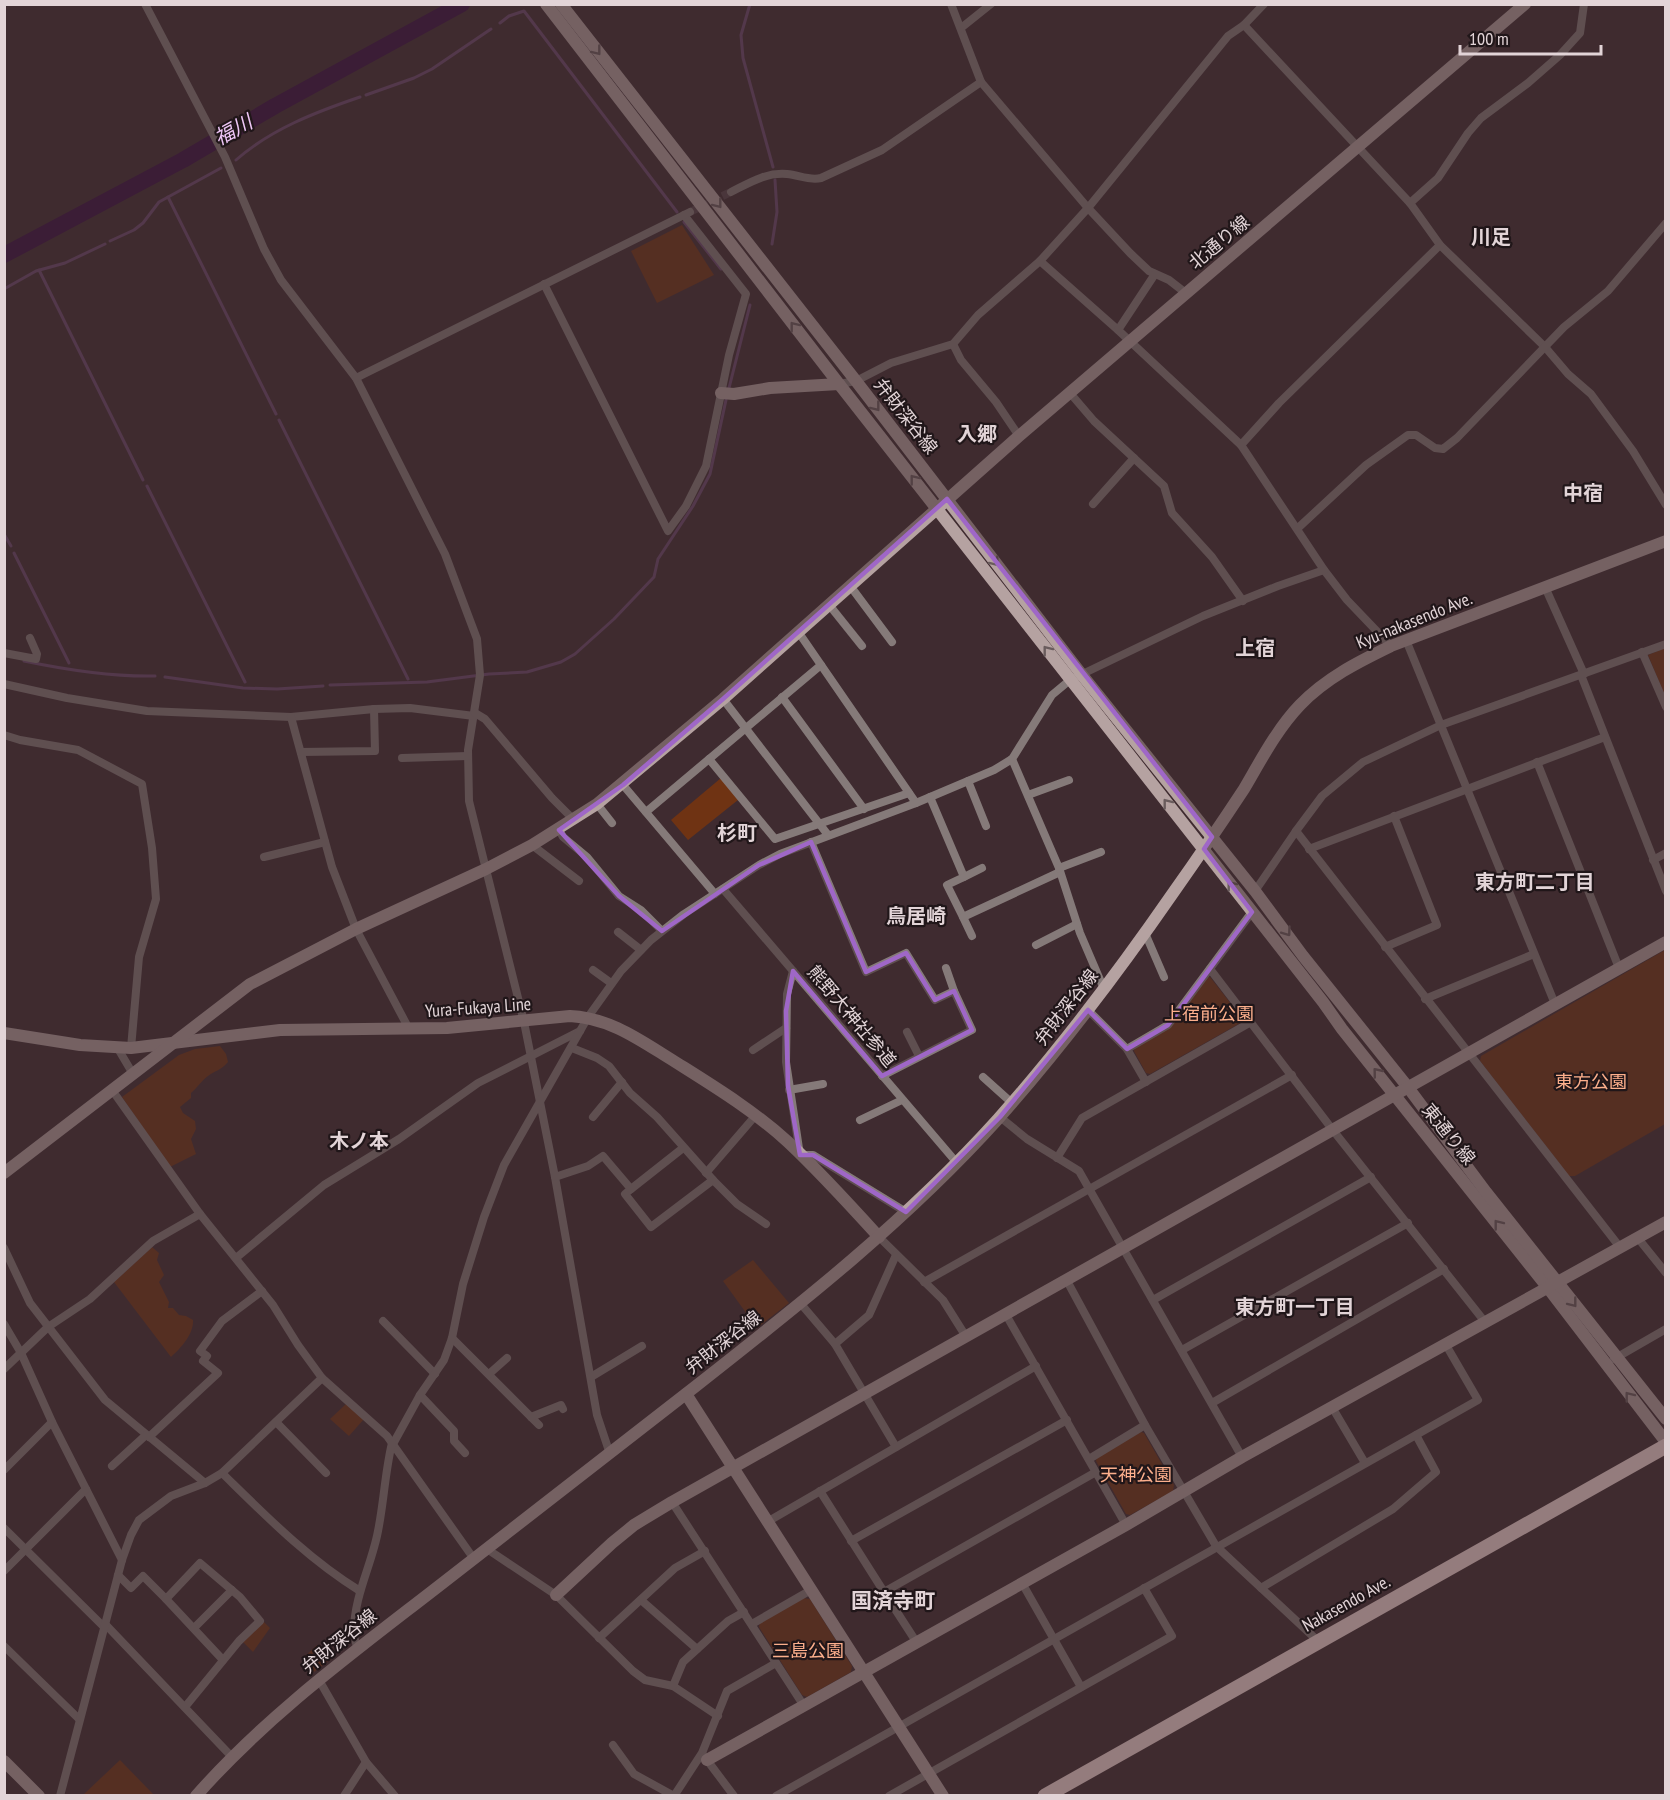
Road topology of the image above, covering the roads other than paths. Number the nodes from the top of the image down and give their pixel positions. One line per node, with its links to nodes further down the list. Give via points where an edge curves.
1 (145, 4): 26 (street, via 225,157 281,280)
2 (546, 4): 28 (street, 弁財深谷線, one-way to 2)
3 (561, 4): 27 (street, 弁財深谷線, one-way to 27)
4 (951, 4): 10 (street)
5 (991, 4): 10 (street)
6 (1264, 4): 9 (street)
7 (1525, 4): 12 (street, 北通り線)
8 (1584, 4): 14 (street, via 1580,33 1528,83 1481,118 1438,178)
9 (1244, 25): 12 (street); 15 (street, via 1228,36)
10 (961, 28): 11 (street)
11 (981, 82): 13 (street, via 882,150 821,178 764,176); 15 (street)
12 (1359, 147): 14 (street); 21 (street, 北通り線)
13 (731, 192)
14 (1410, 203): 17 (street)
15 (1088, 208): 18 (street); 19 (street)
16 (1665, 223): 25 (street, via 1608,291)
17 (1440, 245): 25 (street); 32 (street)
18 (1040, 261): 22 (street); 24 (street, via 984,309)
19 (1155, 274): 21 (street); 22 (street)
20 (544, 284): 26 (street); 29 (street, via 687,214 746,294); 29 (street, via 668,531 706,466)
21 (1187, 294): 23 (street, 北通り線)
22 (1118, 330): 23 (street)
23 (1130, 342): 30 (street, 北通り線); 32 (street)
24 (953, 344): 27 (street, via 891,363); 31 (street)
25 (1545, 347): 36 (street, via 1597,401); 38 (street, via 1443,449 1408,435 1366,465)
26 (356, 378): 62 (street, via 458,584 479,651)
27 (856, 381): 28 (street); 34 (street, 弁財深谷線, one-way to 34)
28 (839, 384): 29 (street); 37 (street, 弁財深谷線, one-way to 28)
29 (721, 393)
30 (1070, 393): 31 (street, 北通り線); 33 (street)
31 (1019, 436): 34 (street, 北通り線)
32 (1241, 445): 38 (street)
33 (1134, 458): 35 (street); 43 (street, via 1164,486 1172,513 1212,557)
34 (947, 499): 37 (street, 北通り線); 56 (street, 弁財深谷線, one-way to 56)
35 (1093, 504)
36 (1665, 505)
37 (937, 508): 41 (street, 北通り線); 56 (street, 弁財深谷線, one-way to 37)
38 (1298, 528): 40 (street)
39 (1665, 541): 42 (street, Kyu-nakasendo Ave.)
40 (1324, 570): 43 (street); 51 (street)
41 (851, 587): 44 (street, 北通り線); 48 (street)
42 (1545, 587): 47 (street, Kyu-nakasendo Ave.); 55 (street)
43 (1243, 602): 56 (street, via 1203,616)
44 (830, 606): 45 (street, 北通り線); 50 (street)
45 (799, 633): 54 (street); 59 (street, 北通り線)
46 (30, 638): 53 (street, via 36,659)
47 (1406, 640): 51 (street, Kyu-nakasendo Ave.); 64 (street)
48 (892, 642)
49 (1665, 644): 52 (street)
50 (862, 646)
51 (1391, 646): 93 (street, Kyu-nakasendo Ave., via 1353,664 1298,707)
52 (1642, 652): 55 (street); 60 (street)
53 (4, 653)
54 (821, 665): 58 (street); 78 (street)
55 (1583, 674): 64 (street); 67 (street)
56 (1076, 677): 72 (street, via 1052,694); 93 (street, 弁財深谷線); 97 (street, 弁財深谷線, one-way to 56)
57 (4, 684): 63 (street, via 147,711)
58 (782, 697): 65 (street); 83 (street)
59 (723, 699): 65 (street); 76 (street, 北通り線)
60 (1665, 707)
61 (374, 709): 62 (street, via 410,708); 63 (street); 68 (street, via 375,751)
62 (475, 715): 69 (street); 86 (street, via 485,719)
63 (291, 717): 68 (street)
64 (1440, 725): 77 (street); 91 (street, via 1363,762 1322,796)
65 (746, 726): 71 (street); 88 (street)
66 (4, 735): 146 (street, via 78,750 142,784 156,899 139,957)
67 (1605, 737): 73 (street); 102 (street)
68 (301, 752): 94 (street)
69 (468, 756): 70 (street); 104 (street, via 469,801)
70 (402, 758)
71 (708, 759): 84 (street); 88 (street, via 775,839)
72 (1012, 759): 75 (street); 79 (street)
73 (1537, 762): 77 (street); 125 (street)
74 (1069, 780): 79 (street)
75 (968, 781): 80 (street); 89 (street)
76 (623, 784): 82 (street, 北通り線); 84 (street, 熊野大神社参道)
77 (1467, 789): 85 (street); 123 (street)
78 (909, 793): 81 (street); 83 (street)
79 (1028, 795): 105 (street)
80 (930, 797): 81 (street); 106 (street)
81 (916, 803): 92 (street)
82 (597, 804): 86 (street, 北通り線); 87 (street)
83 (864, 809): 88 (street)
84 (646, 812): 110 (street, 熊野大神社参道)
85 (1394, 816): 98 (street); 121 (street, via 1437,925)
86 (574, 820): 90 (street, 北通り線)
87 (612, 823)
88 (820, 824): 92 (street)
89 (986, 826)
90 (559, 830): 96 (street, 北通り線); 115 (street, via 587,857 617,899 641,910)
91 (1296, 831): 98 (street); 108 (street)
92 (828, 835): 95 (street)
93 (1212, 837): 97 (street, 弁財深谷線); 108 (street, 東通り線)
94 (325, 842): 101 (street); 114 (street)
95 (811, 842): 110 (street, via 780,854); 132 (street, via 866,972 906,953 935,1000)
96 (532, 845): 104 (street, 北通り線); 107 (street)
97 (1204, 849): 111 (street, 東通り線, one-way to 97); 117 (street, 弁財深谷線)
98 (1309, 849): 121 (street)
99 (1101, 852): 105 (street)
100 (1665, 853): 102 (street)
101 (264, 857)
102 (1653, 860): 109 (street)
103 (982, 868): 106 (street)
104 (486, 869): 114 (street, 北通り線); 137 (street)
105 (1060, 870): 112 (street); 113 (street)
106 (964, 877): 112 (street, via 947,885)
107 (579, 881)
108 (1255, 891): 160 (street, 東通り線, one-way to 160)
109 (1665, 891)
110 (719, 892): 115 (street); 128 (street, 熊野大神社参道)
111 (1252, 912): 126 (street); 163 (street, 東通り線, one-way to 111)
112 (963, 917): 118 (street)
113 (1077, 924): 120 (street); 131 (street)
114 (356, 929): 140 (street); 144 (street, 北通り線, via 250,984)
115 (662, 931): 122 (street)
116 (618, 932): 122 (street)
117 (1145, 933): 129 (street); 131 (street, 弁財深谷線)
118 (972, 936)
119 (1665, 942): 125 (street)
120 (1036, 945)
121 (1384, 946): 133 (street)
122 (641, 950): 130 (street)
123 (1534, 954): 133 (street); 134 (street)
124 (946, 968): 132 (street)
125 (1619, 968): 134 (street)
126 (1210, 969): 138 (street); 148 (street, via 1168,1025)
127 (593, 970): 130 (street)
128 (793, 971): 139 (street, via 787,994); 155 (street, 熊野大神社参道)
129 (1164, 977)
130 (612, 983): 136 (street)
131 (1104, 989): 135 (street, 弁財深谷線)
132 (954, 991): 152 (street, via 972,1030)
133 (1425, 999): 150 (street)
134 (1555, 1004): 150 (street)
135 (1088, 1010): 148 (street); 165 (street, 弁財深谷線)
136 (588, 1017): 137 (street, Yura-Fukaya Line); 141 (street); 167 (street, Yura-Fukaya Line, via 630,1034)
137 (524, 1022): 140 (street, Yura-Fukaya Line); 151 (street)
138 (1251, 1022): 154 (street); 158 (street)
139 (786, 1028): 149 (street); 162 (street)
140 (409, 1029): 144 (street, Yura-Fukaya Line, via 280,1030)
141 (581, 1031): 147 (street); 151 (street)
142 (907, 1032): 152 (street)
143 (4, 1033): 145 (street, Yura-Fukaya Line)
144 (171, 1044): 146 (street, Yura-Fukaya Line); 153 (street, 北通り線)
145 (117, 1047): 146 (street, Yura-Fukaya Line); 153 (street)
146 (131, 1048)
147 (572, 1048): 157 (street, via 609,1066); 166 (street)
148 (1127, 1049): 158 (street)
149 (753, 1050)
150 (1468, 1053): 160 (street); 190 (street)
151 (530, 1056): 166 (street); 193 (street, via 478,1083 399,1139 324,1185)
152 (919, 1056): 155 (street)
153 (133, 1074): 161 (street, 北通り線)
154 (1292, 1076): 171 (street); 180 (street)
155 (882, 1077): 164 (street, 熊野大神社参道)
156 (983, 1077): 165 (street)
157 (622, 1082): 168 (street); 172 (street)
158 (1146, 1082): 174 (street, via 1082,1118)
159 (823, 1084): 162 (street)
160 (1407, 1086): 163 (street); 198 (street, 東通り線)
161 (112, 1090): 176 (street, 北通り線); 183 (street)
162 (789, 1090): 173 (street)
163 (1394, 1094): 171 (street); 198 (street, 東通り線, one-way to 163)
164 (902, 1100): 170 (street); 175 (street, 熊野大神社参道)
165 (1012, 1103): 169 (street, 弁財深谷線)
166 (540, 1104): 177 (street); 209 (street, via 493,1191 461,1289)
167 (756, 1115): 173 (street, Yura-Fukaya Line); 178 (street)
168 (593, 1117)
169 (1000, 1117): 174 (street); 175 (street, 弁財深谷線)
170 (860, 1120)
171 (1332, 1129): 179 (street); 189 (street)
172 (683, 1148): 178 (street); 181 (street)
173 (800, 1155): 182 (street, via 813,1155); 187 (street, Yura-Fukaya Line)
174 (1057, 1158): 180 (street, via 1079,1171)
175 (957, 1163): 182 (street, 弁財深谷線)
176 (4, 1173)
177 (555, 1177): 181 (street, via 588,1166 603,1156); 222 (street)
178 (710, 1177): 181 (street, via 651,1227 625,1194); 186 (street, via 737,1204)
179 (1371, 1177): 185 (street); 200 (street)
180 (1090, 1188): 189 (street); 197 (street)
181 (631, 1189)
182 (906, 1212): 187 (street, 弁財深谷線)
183 (200, 1214): 193 (street); 206 (street, via 153,1242 90,1299)
184 (1665, 1222): 188 (street)
185 (1408, 1223): 194 (street); 213 (street)
186 (766, 1224)
187 (879, 1237): 192 (street); 201 (street, 弁財深谷線)
188 (1637, 1237): 190 (street); 195 (street)
189 (1123, 1246): 196 (street); 200 (street)
190 (1619, 1246): 198 (street)
191 (4, 1248): 206 (street, via 30,1303)
192 (896, 1255): 197 (street); 210 (street, via 869,1315)
193 (236, 1258): 199 (street)
194 (1444, 1269): 204 (street); 227 (street)
195 (1665, 1273)
196 (1066, 1279): 202 (street); 236 (street)
197 (924, 1282): 208 (street, via 944,1300)
198 (1552, 1285): 204 (street); 216 (street, 東通り線, one-way to 216); 217 (street, 東通り線)
199 (262, 1291): 223 (street); 238 (street, via 222,1321 201,1352 207,1356 203,1361 218,1373)
200 (1153, 1300): 213 (street)
201 (801, 1304): 210 (street); 225 (street, 弁財深谷線)
202 (1005, 1313): 208 (street); 218 (street)
203 (383, 1321): 220 (street)
204 (1485, 1322): 211 (street)
205 (4, 1324): 214 (street)
206 (48, 1327): 214 (street); 238 (street, via 105,1400)
207 (1665, 1329): 216 (street)
208 (965, 1335): 224 (street)
209 (453, 1338): 220 (street); 221 (street)
210 (835, 1344): 224 (street)
211 (1446, 1344): 228 (street); 237 (street, via 1478,1400)
212 (642, 1346): 222 (street)
213 (1182, 1350): 227 (street)
214 (21, 1353): 219 (street); 233 (street)
215 (507, 1358): 221 (street)
216 (1617, 1358): 217 (street); 231 (street, 東通り線)
217 (1605, 1365): 240 (street, 東通り線, one-way to 217)
218 (1036, 1366): 232 (street); 241 (street)
219 (4, 1369)
220 (435, 1374): 226 (street)
221 (489, 1374): 230 (street)
222 (591, 1377): 243 (street, via 597,1415)
223 (322, 1378): 234 (street); 239 (street)
224 (864, 1392): 241 (street); 248 (street)
225 (686, 1394): 243 (street, 弁財深谷線); 248 (street)
226 (420, 1395): 239 (street); 242 (street, via 454,1431 454,1441)
227 (1212, 1403): 244 (street)
228 (1332, 1407): 244 (street); 246 (street)
229 (563, 1409): 230 (street, via 561,1405)
230 (531, 1417): 235 (street)
231 (1665, 1419)
232 (1067, 1420): 245 (street); 261 (street)
233 (52, 1422): 249 (street); 254 (street)
234 (276, 1422): 251 (street); 252 (street)
235 (539, 1425)
236 (1145, 1425): 245 (street); 256 (street)
237 (1416, 1435): 246 (street); 272 (street, via 1436,1472 1394,1509)
238 (147, 1436): 247 (street); 253 (street)
239 (393, 1443): 266 (street); 275 (street, via 378,1533)
240 (1665, 1444): 286 (highway, Nakasendo Ave.)
241 (896, 1448): 255 (street)
242 (465, 1453)
243 (610, 1454): 264 (street, 弁財深谷線)
244 (1242, 1457): 256 (street)
245 (1089, 1459): 250 (street)
246 (1365, 1463): 262 (street)
247 (112, 1466)
248 (732, 1467): 257 (street); 258 (street)
249 (4, 1470)
250 (1096, 1472): 259 (street); 276 (street)
251 (222, 1473): 253 (street); 275 (street, via 322,1566)
252 (326, 1473)
253 (205, 1483): 267 (street, via 171,1496 139,1520)
254 (86, 1489): 263 (street); 267 (street)
255 (820, 1491): 258 (street); 261 (street)
256 (1184, 1491): 259 (street); 262 (street)
257 (672, 1502): 265 (street); 277 (street, via 634,1525)
258 (767, 1522): 274 (street)
259 (1126, 1525): 270 (street)
260 (4, 1528): 263 (street)
261 (851, 1541): 276 (street)
262 (1216, 1546): 271 (street); 272 (street)
263 (26, 1549): 268 (street); 282 (street)
264 (488, 1549): 266 (street, 弁財深谷線); 277 (street)
265 (705, 1551): 279 (street, via 675,1568); 280 (street)
266 (474, 1559): 289 (street, 弁財深谷線)
267 (122, 1560): 269 (street)
268 (4, 1571)
269 (118, 1575): 278 (street, via 131,1588 143,1576); 282 (street)
270 (1022, 1583): 285 (street); 287 (street)
271 (1144, 1588): 285 (street); 296 (street, via 1172,1636)
272 (1261, 1588): 286 (street)
273 (232, 1590): 278 (street, via 200,1563); 283 (street); 291 (street, via 260,1621)
274 (811, 1590): 281 (street); 293 (street)
275 (360, 1591): 289 (street, via 353,1632)
276 (884, 1592): 287 (street)
277 (556, 1595): 284 (street)
278 (166, 1599): 283 (street)
279 (641, 1600): 284 (street); 290 (street)
280 (744, 1612): 281 (street); 290 (street)
281 (752, 1624): 292 (street)
282 (105, 1627): 298 (street); 300 (street)
283 (194, 1628): 291 (street)
284 (599, 1638): 295 (street, via 645,1680)
285 (1054, 1640): 296 (street); 301 (street)
286 (1318, 1641): 317 (highway, Nakasendo Ave.)
287 (917, 1643): 293 (street)
288 (4, 1646): 300 (street)
289 (358, 1649): 294 (street, 弁財深谷線)
290 (697, 1649): 295 (street, via 683,1662)
291 (223, 1660): 298 (street)
292 (776, 1663): 297 (street); 299 (street, via 726,1691)
293 (866, 1672): 297 (street); 301 (street)
294 (319, 1680): 303 (street, 弁財深谷線); 306 (street)
295 (673, 1686): 299 (street)
296 (1081, 1687): 307 (street)
297 (804, 1706): 304 (street)
298 (184, 1707): 303 (street)
299 (718, 1716): 304 (street)
300 (79, 1719): 309 (street)
301 (899, 1726): 307 (street); 314 (street)
302 (613, 1745): 304 (street, via 634,1774 674,1796)
303 (232, 1757): 310 (street, 弁財深谷線)
304 (705, 1757): 313 (street)
305 (4, 1761): 308 (street)
306 (366, 1762): 311 (street); 312 (street)
307 (929, 1773): 315 (street); 316 (street)
308 (39, 1796)
309 (60, 1796)
310 (196, 1796)
311 (344, 1796)
312 (395, 1796)
313 (734, 1796)
314 (776, 1796)
315 (889, 1796)
316 (943, 1796)
317 (1046, 1796)

